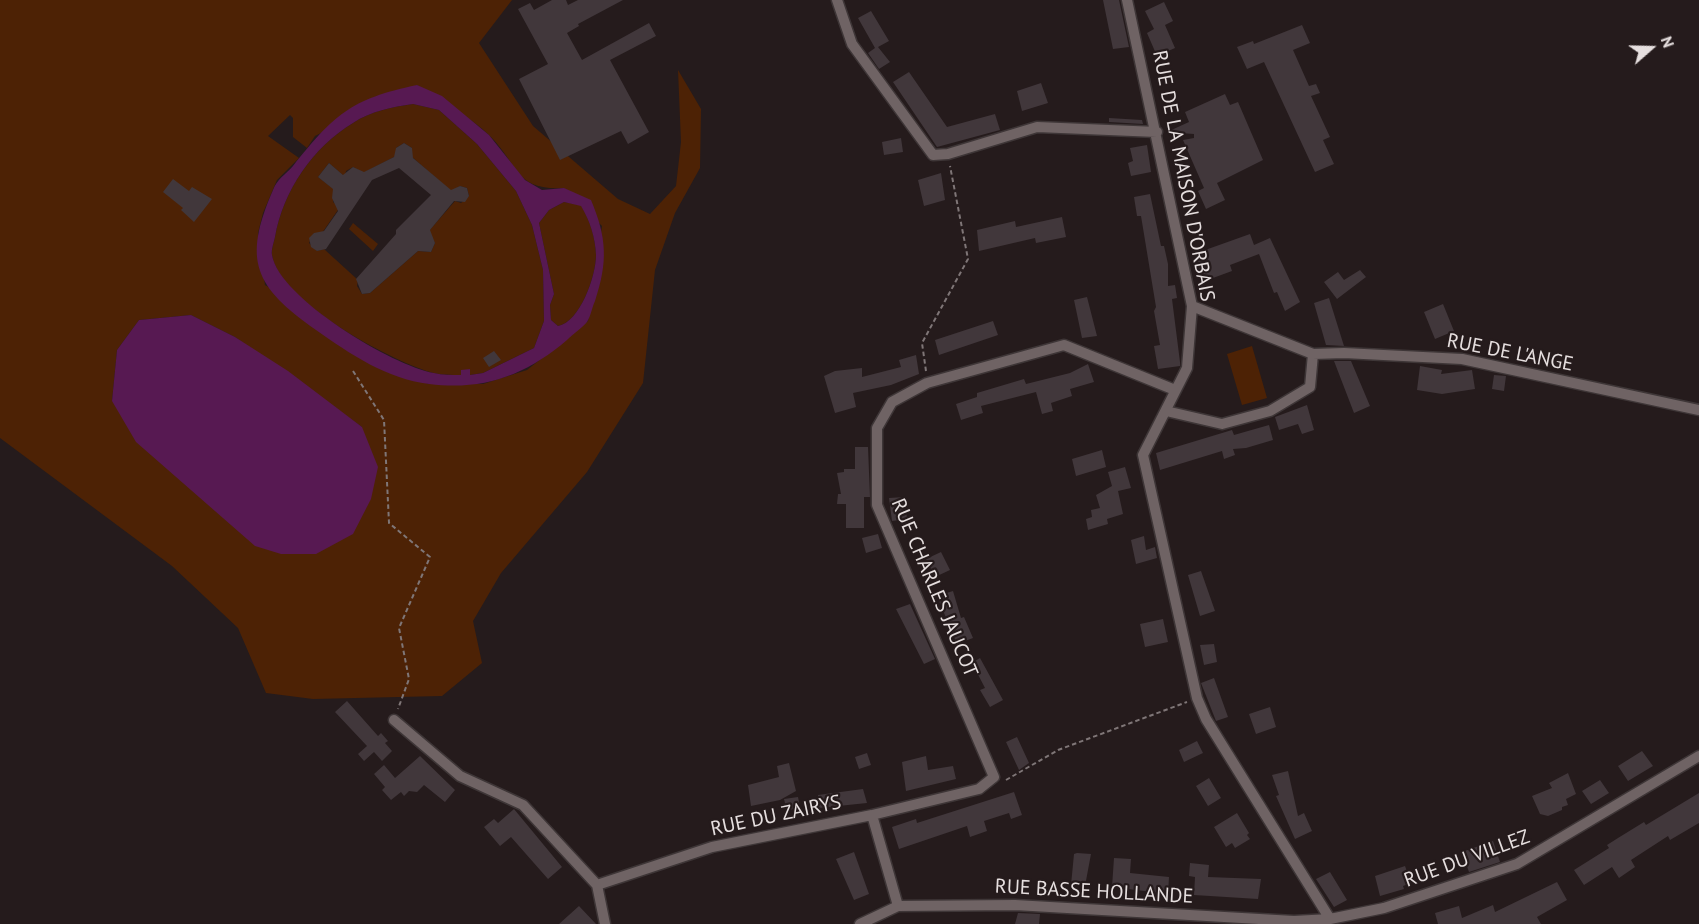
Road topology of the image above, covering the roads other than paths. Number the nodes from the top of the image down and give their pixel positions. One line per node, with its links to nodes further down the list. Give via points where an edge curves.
1 (837, 0): 3 (street, via 852,44 933,155 1037,127)
2 (1127, 0): 3 (street, RUE DE LA MAISON D'ORBAIS)
3 (1157, 132): 4 (street, RUE DE LA MAISON D'ORBAIS)
4 (1192, 306): 5 (street); 6 (street, RUE DE LA MAISON D'ORBAIS, via 1187,368)
5 (1313, 354): 7 (street, RUE DE L'ANGE, via 1462,359); 8 (street, via 1310,387 1270,411 1222,424)
6 (1175, 390): 8 (street, RUE DE LA MAISON D'ORBAIS); 11 (street, RUE CHARLES JAUCOT, via 1064,345 927,383 891,402 877,428 877,505 994,777 979,789)
7 (1699, 410)
8 (1166, 411): 14 (street, RUE DE LA MAISON D'ORBAIS, via 1143,455 1197,698 1206,719)
9 (394, 720): 12 (street, via 460,776 523,805)
10 (1699, 756): 14 (street, RUE DU VILLEZ, via 1517,864 1384,908)
11 (872, 815): 12 (street, RUE DU ZAIRYS, via 712,847); 13 (street, RUE DU ZAIRYS)
12 (597, 885): 15 (street)
13 (898, 906): 14 (street, RUE BASSE HOLLANDE, via 1016,904 1294,921); 16 (street, RUE BASSE HOLLANDE)
14 (1330, 919)
15 (605, 924)
16 (860, 924)

